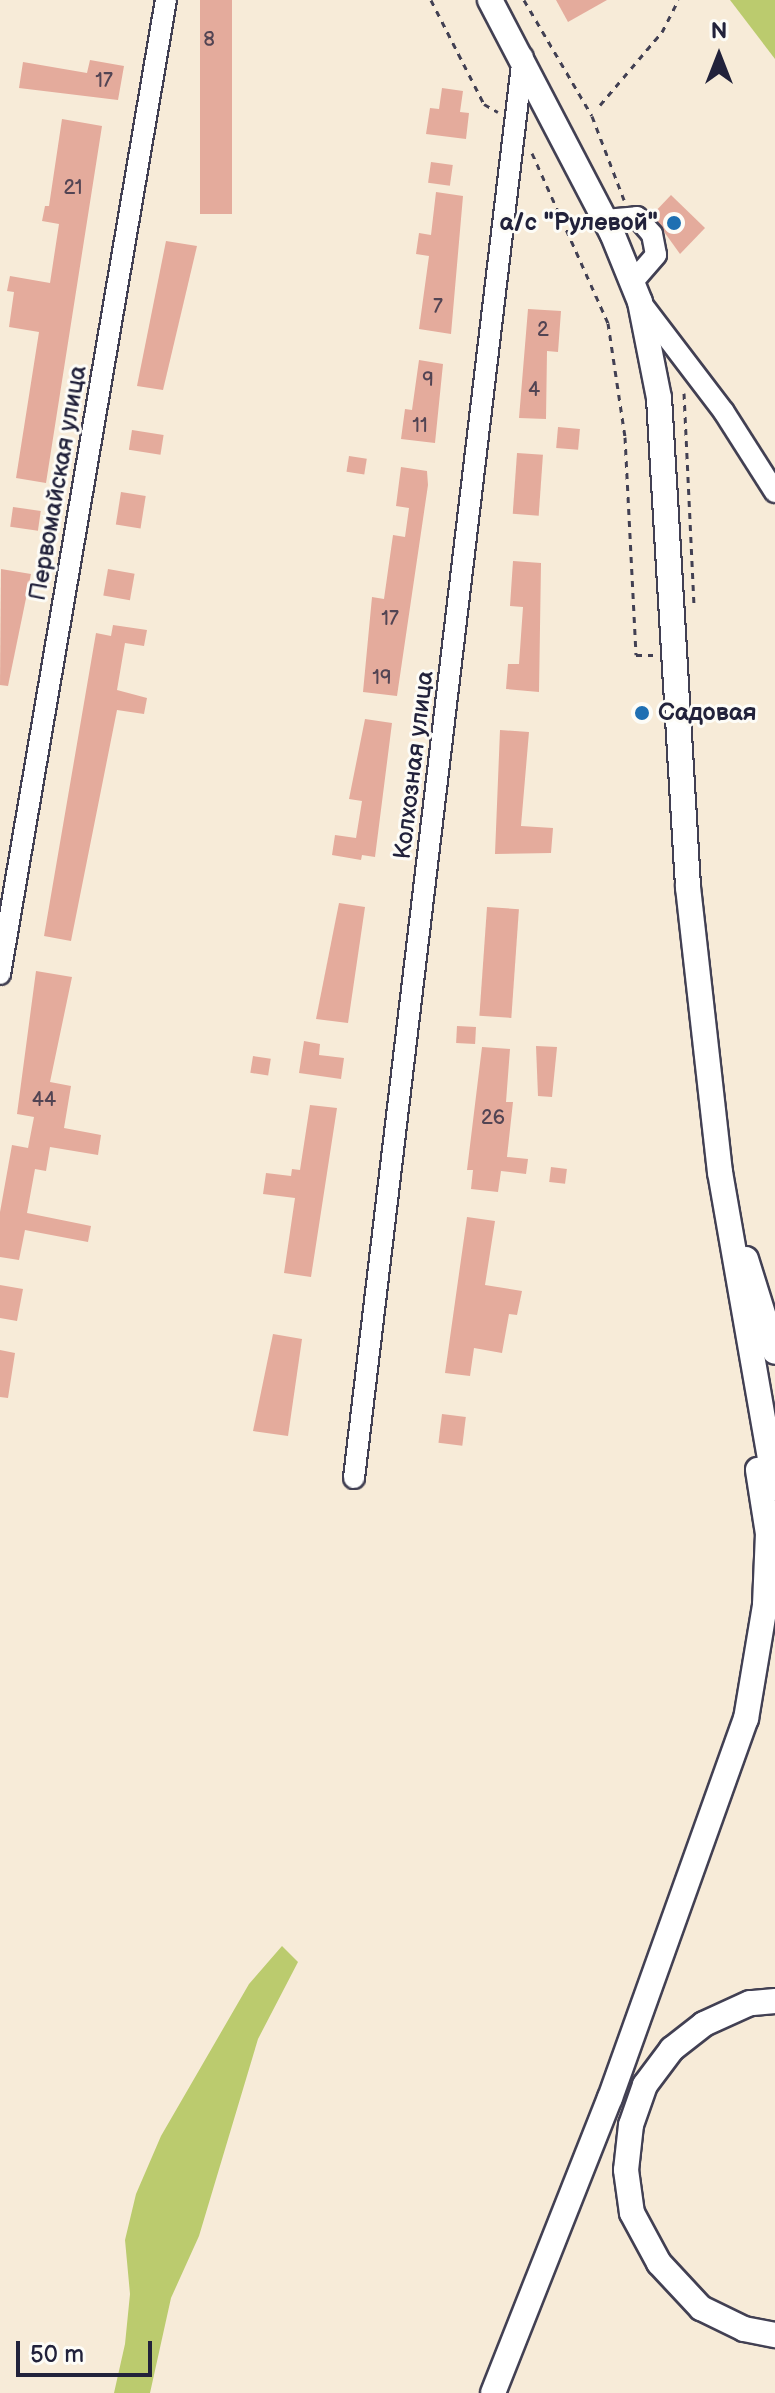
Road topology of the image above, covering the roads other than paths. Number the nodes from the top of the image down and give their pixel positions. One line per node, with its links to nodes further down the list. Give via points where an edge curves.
1 (166, 0): 7 (street, Первомайская улица)
2 (490, 0): 3 (main road)
3 (523, 57): 4 (main road); 11 (street, Колхозная улица)
4 (605, 220): 5 (main road); 5 (street, via 637,217 652,234 656,255)
5 (636, 292): 6 (street, via 716,400); 8 (main road, via 659,398 688,887)
6 (775, 492)
7 (0, 974)
8 (720, 1172): 9 (main road); 10 (main road)
9 (732, 1249): 12 (main road); 15 (main road, via 768,1534 765,1605 746,1719 610,2098)
10 (775, 1352)
11 (354, 1478)
12 (775, 1488)
13 (775, 2001): 14 (main road, via 750,2003 704,2024 672,2049 645,2085 631,2125 626,2170 632,2213 659,2263 701,2308 744,2329)
14 (775, 2335)
15 (493, 2393)

